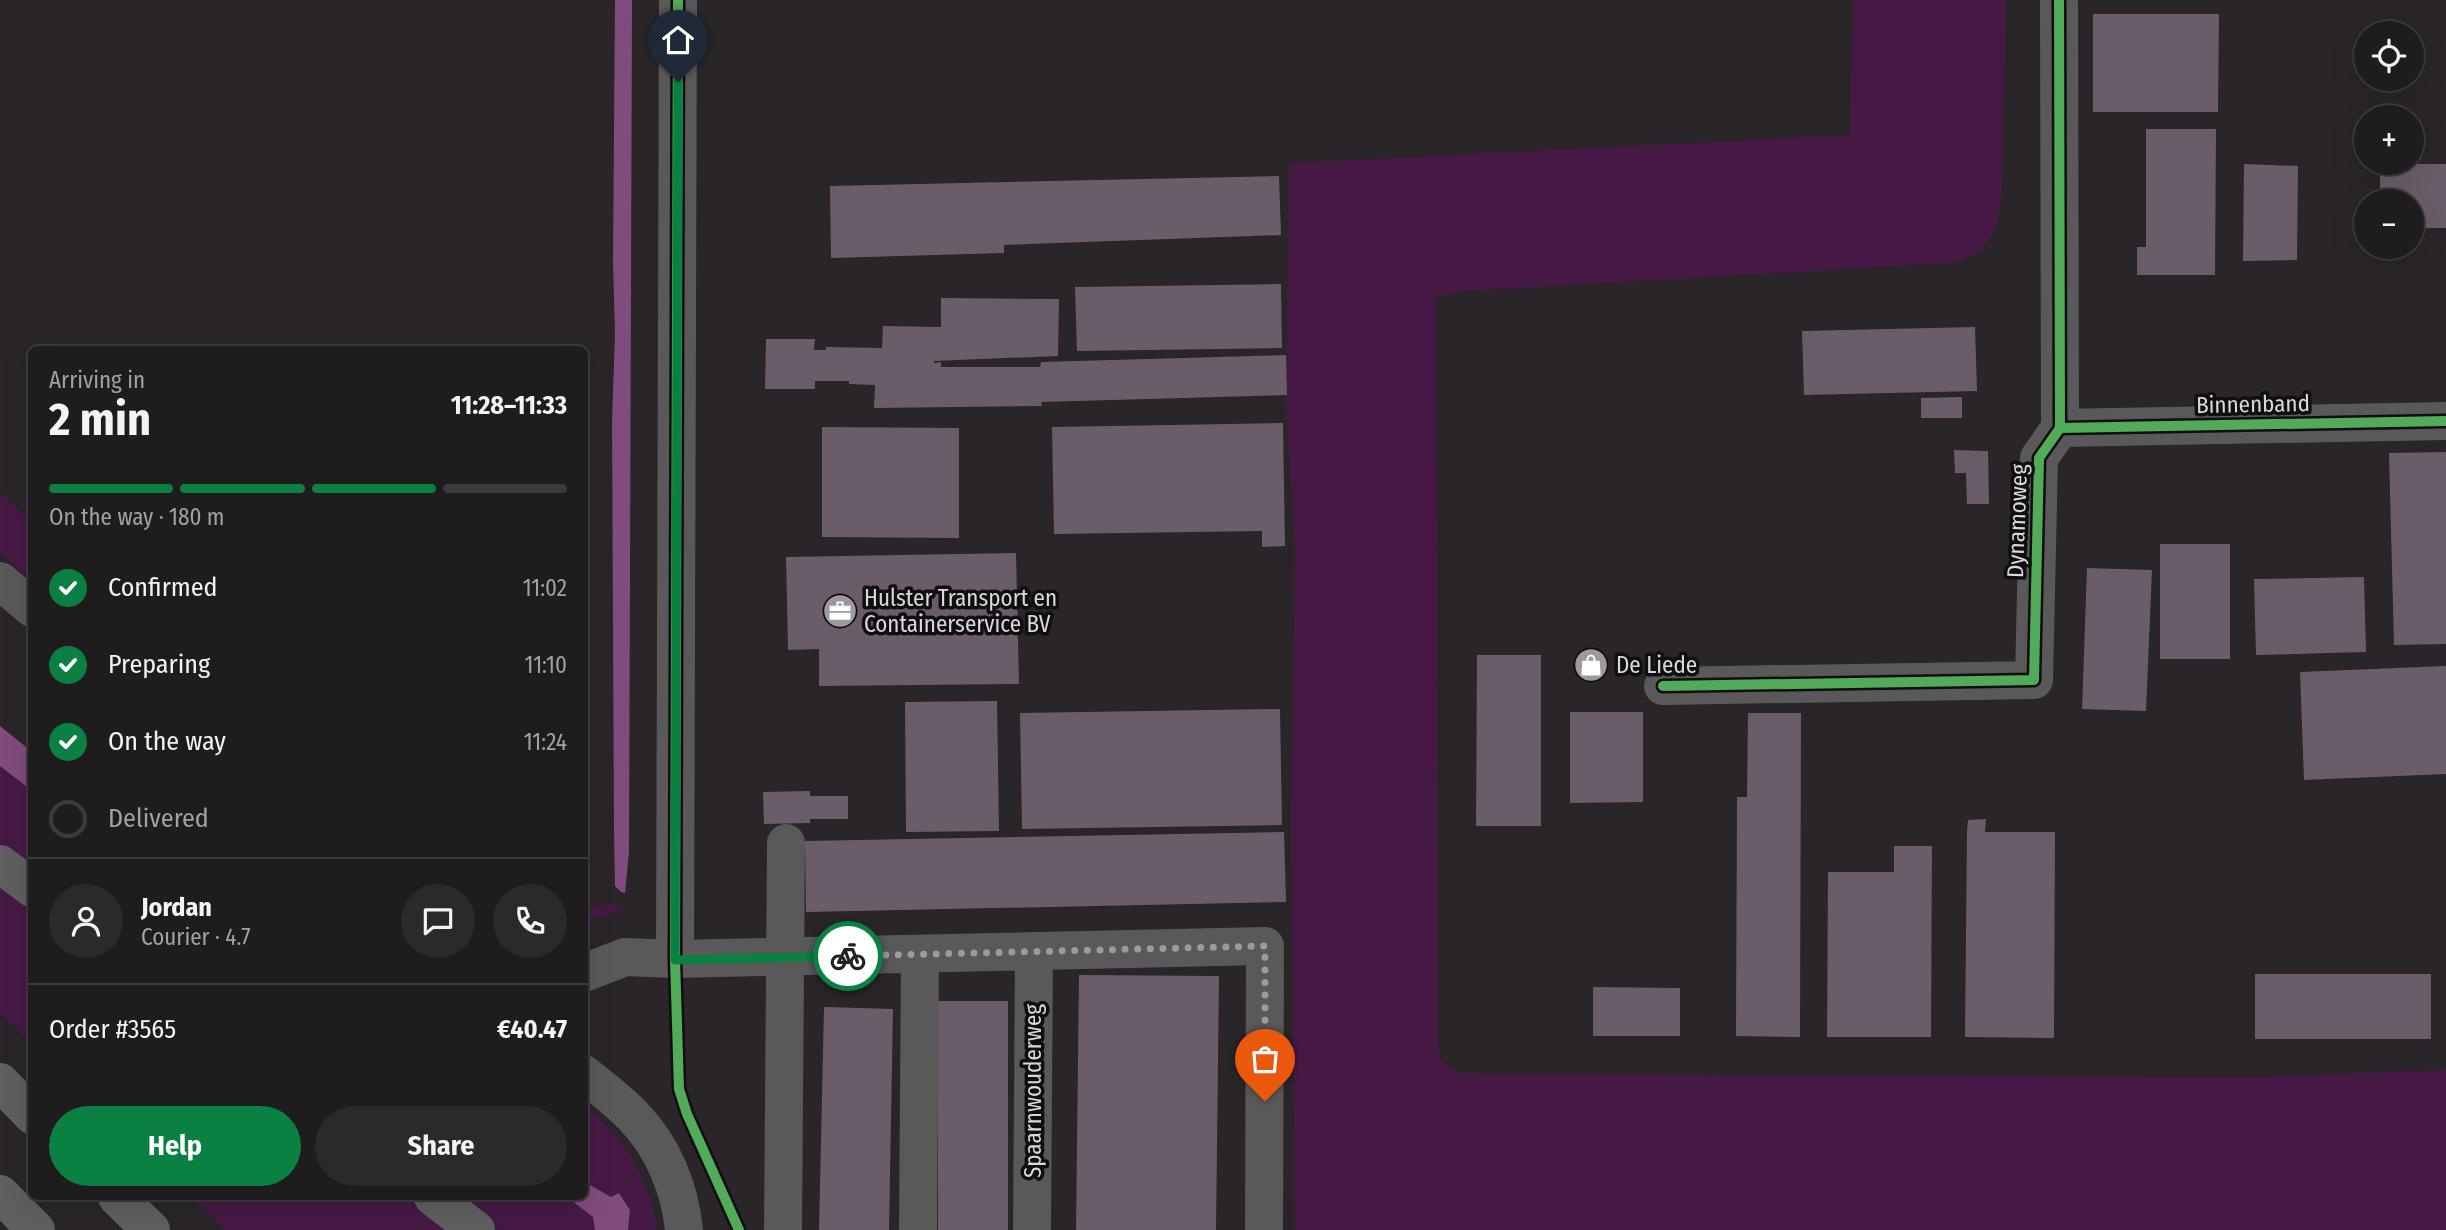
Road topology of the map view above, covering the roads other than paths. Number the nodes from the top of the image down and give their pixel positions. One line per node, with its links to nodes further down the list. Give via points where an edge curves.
1 (678, 0): 14 (street)
2 (2059, 0): 4 (street)
3 (2446, 421): 4 (street, Binnenband)
4 (2060, 428): 7 (street, Dynamoweg, via 2039,458 2034,680)
5 (0, 581): 6 (street)
6 (28, 605)
7 (1663, 686)
8 (786, 843): 13 (street)
9 (0, 864): 10 (highway)
10 (28, 885)
11 (1034, 951): 12 (street); 30 (street, Spaarnwouderweg); 31 (street, via 1265,946)
12 (920, 954): 13 (street); 29 (street)
13 (785, 957): 14 (street); 28 (street)
14 (675, 960): 15 (street, via 625,957)
15 (588, 971)
16 (588, 1077): 27 (street, via 635,1117 656,1144 678,1195)
17 (0, 1082): 19 (highway)
18 (0, 1090): 20 (highway)
19 (28, 1112)
20 (28, 1112)
21 (0, 1194): 24 (highway)
22 (120, 1200): 25 (highway)
23 (437, 1200): 26 (highway)
24 (36, 1230)
25 (151, 1230)
26 (476, 1230)
27 (684, 1230)
28 (783, 1230)
29 (918, 1230)
30 (1032, 1230)
31 (1264, 1230)

